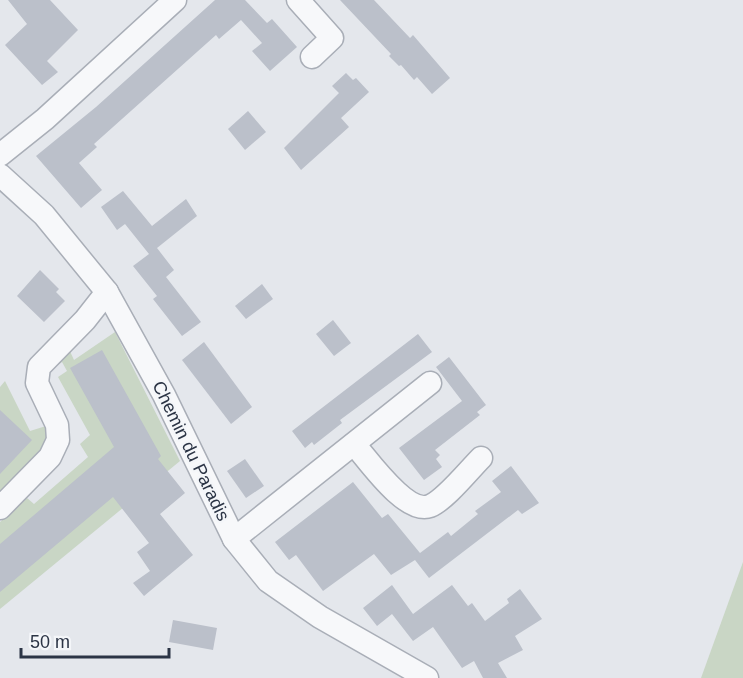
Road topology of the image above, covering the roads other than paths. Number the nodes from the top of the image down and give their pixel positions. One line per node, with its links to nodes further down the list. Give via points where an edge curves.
1 (175, 0): 4 (street)
2 (298, 0): 3 (street, via 332,38)
3 (312, 57)
4 (0, 155)
5 (0, 175): 6 (street, Chemin du Paradis, via 44,215)
6 (107, 292): 10 (street, via 39,367 37,383 57,425 58,440 50,457); 11 (street, Chemin du Paradis, via 164,395)
7 (430, 383): 8 (street)
8 (354, 444): 9 (street, via 413,506 436,502); 11 (street)
9 (481, 458)
10 (0, 508)
11 (234, 539): 12 (street, Chemin du Paradis, via 268,581 291,599)
12 (427, 678)

